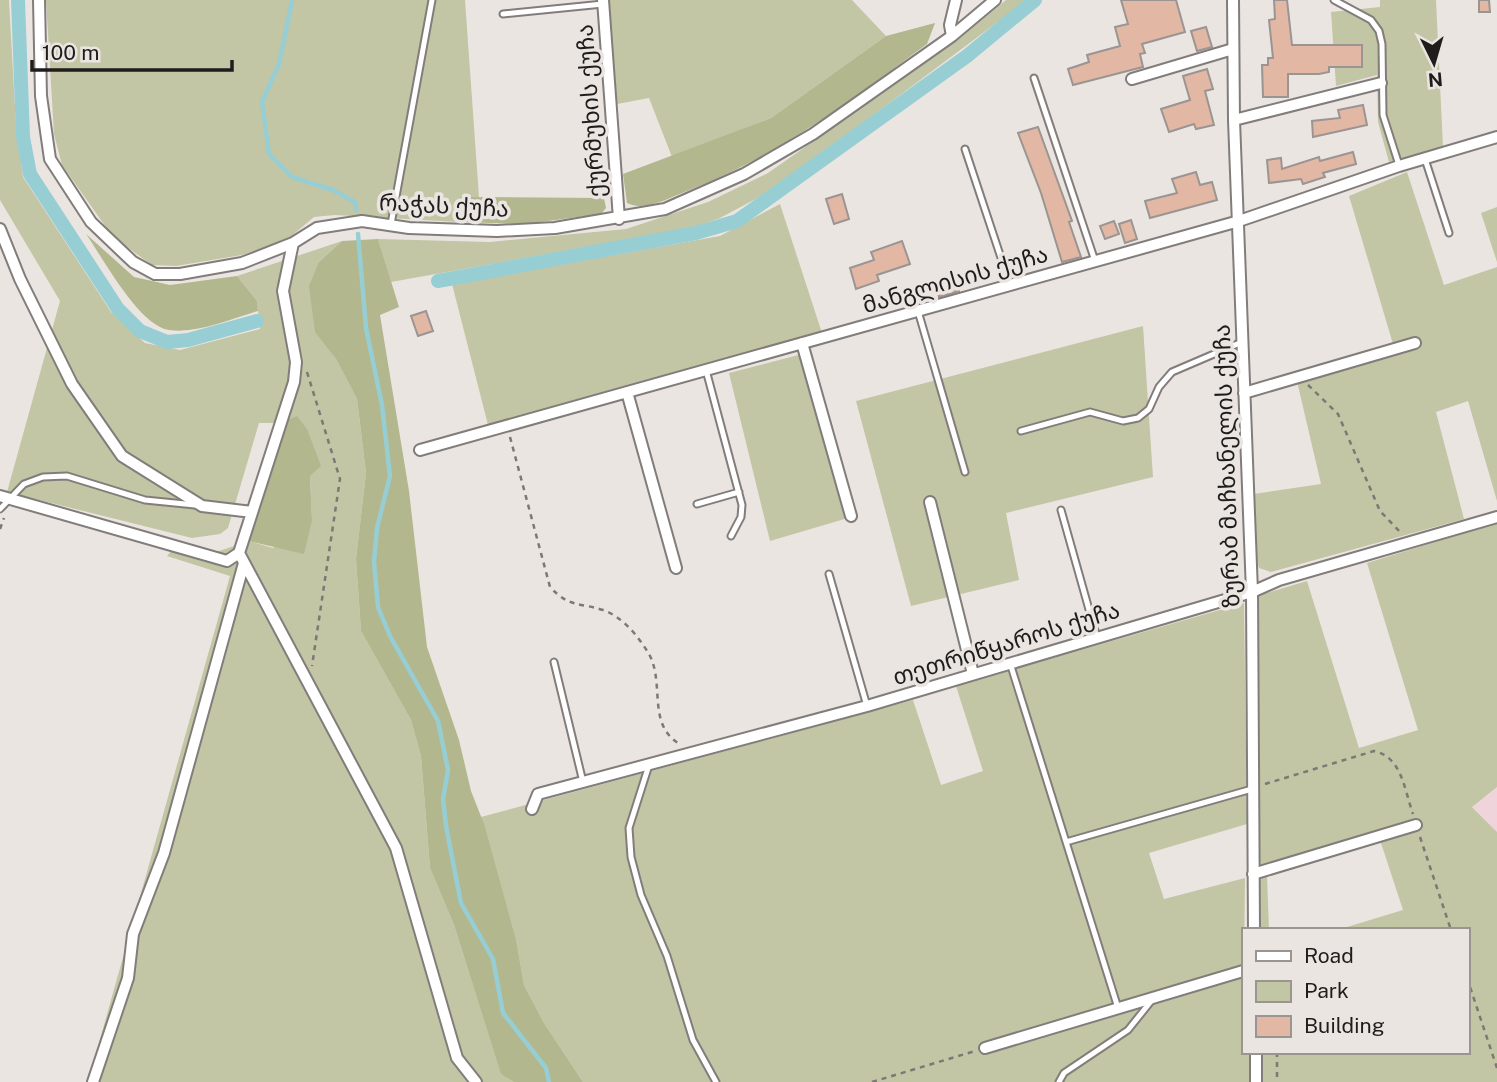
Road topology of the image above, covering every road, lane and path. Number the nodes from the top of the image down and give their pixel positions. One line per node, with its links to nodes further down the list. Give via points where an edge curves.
1 (39, 0): 24 (street, რაჭას ქუჩა, via 41,96 50,159 91,222 133,262 155,274 242,263)
2 (432, 0): 21 (lane)
3 (956, 0): 9 (street)
4 (995, 0): 9 (street, რაჭას ქუჩა)
5 (1233, 0): 10 (street, ზურაბ მაჩხანელის ქუჩა)
6 (1334, 0): 13 (lane, via 1371,20 1379,31)
7 (603, 2): 8 (lane); 19 (street, ქურმუხის ქუჩა)
8 (503, 14)
9 (952, 36): 19 (street, რაჭას ქუჩა, via 813,134 744,174 665,209)
10 (1233, 49): 12 (street); 14 (street, ზურაბ მაჩხანელის ქუჩა)
11 (1034, 78): 25 (lane)
12 (1132, 79)
13 (1381, 83): 14 (street); 18 (lane, via 1382,115)
14 (1234, 120): 20 (street, ზურაბ მაჩხანელის ქუჩა)
15 (1497, 137): 17 (street, მანგლისის ქუჩა)
16 (965, 149): 26 (lane)
17 (1425, 158): 18 (street, მანგლისის ქუჩა); 23 (lane)
18 (1399, 166): 20 (street, მანგლისის ქუჩა)
19 (619, 219): 21 (street, რაჭას ქუჩა, via 496,231)
20 (1239, 221): 25 (street, მანგლისის ქუჩა); 28 (street, ზურაბ მაჩხანელის ქუჩა)
21 (391, 225): 24 (street, რაჭას ქუჩა, via 362,221 317,228)
22 (0, 229): 44 (street, via 72,384 122,456)
23 (1449, 233)
24 (293, 243): 47 (street, via 282,291 296,362 294,382)
25 (1095, 262): 26 (street, მანგლისის ქუჩა)
26 (1010, 285): 27 (street, მანგლისის ქუჩა)
27 (918, 311): 29 (street, მანგლისის ქუჩა); 39 (lane)
28 (1242, 342): 35 (street, ზურაბ მაჩხანელის ქუჩა); 37 (lane, via 1172,372 1138,418 1123,421 1090,412)
29 (802, 343): 32 (street, მანგლისის ქუჩა); 48 (street)
30 (1415, 343): 33 (street)
31 (306, 370): 60 (path, via 340,479)
32 (706, 370): 34 (street, მანგლისის ქუჩა); 40 (lane)
33 (1301, 379): 35 (street); 51 (path, via 1338,414 1380,511)
34 (627, 392): 36 (street, მანგლისის ქუჩა); 53 (street)
35 (1244, 393): 55 (street, ზურაბ მაჩხანელის ქუჩა)
36 (508, 425): 38 (street, მანგლისის ქუჩა); 62 (path, via 551,587 563,601 603,610 623,621 651,657 661,725 670,738)
37 (1021, 431)
38 (420, 450)
39 (965, 472)
40 (739, 492): 43 (lane); 50 (lane, via 741,517)
41 (5, 497): 44 (lane, via 43,477 67,476 145,500); 45 (lane); 52 (street, via 207,556 227,561)
42 (930, 502): 59 (street)
43 (697, 504)
44 (202, 506): 47 (street)
45 (0, 509)
46 (1061, 510): 56 (lane)
47 (252, 512): 52 (street)
48 (851, 516)
49 (1497, 517): 51 (street, თეთრიწყაროს ქუჩა)
50 (731, 536)
51 (1409, 541): 55 (street, თეთრიწყაროს ქუჩა)
52 (241, 558): 60 (street); 80 (street, via 164,853 133,934 128,978)
53 (676, 568)
54 (829, 574): 61 (lane)
55 (1252, 592): 56 (street, თეთრიწყაროს ქუჩა); 65 (street, ზურაბ მაჩხანელის ქუჩა)
56 (1097, 638): 58 (street, თეთრიწყაროს ქუჩა)
57 (554, 662): 64 (lane)
58 (1010, 663): 59 (street, თეთრიწყაროს ქუჩა); 68 (lane)
59 (973, 674): 61 (street, თეთრიწყაროს ქუჩა)
60 (310, 687): 81 (street, via 396,848 457,1058)
61 (867, 706): 62 (street, თეთრიწყაროს ქუჩა)
62 (693, 753): 63 (street, თეთრიწყაროს ქუჩა)
63 (649, 765): 64 (street, თეთრიწყაროს ქუჩა); 82 (lane, via 629,828 631,857 640,895 667,956 693,1040)
64 (583, 782): 66 (street, თეთრიწყაროს ქუჩა, via 538,794)
65 (1252, 789): 67 (path, via 1374,751 1391,757); 68 (lane); 69 (street, ზურაბ მაჩხანელის ქუჩა)
66 (532, 809)
67 (1416, 825): 69 (street); 71 (path)
68 (1066, 842): 75 (lane)
69 (1253, 874): 70 (street, ზურაბ მაჩხანელის ქუჩა)
70 (1254, 928)
71 (1450, 928)
72 (1242, 971): 74 (street)
73 (1469, 984): 79 (path)
74 (1154, 998): 75 (street); 84 (lane, via 1128,1030 1064,1073)
75 (1118, 1008): 76 (street)
76 (985, 1048): 83 (path)
77 (1255, 1054): 85 (street)
78 (1277, 1054): 86 (path)
79 (1497, 1068)
80 (93, 1082)
81 (476, 1082)
82 (716, 1082)
83 (872, 1082)
84 (1059, 1082)
85 (1256, 1082)
86 (1277, 1082)

